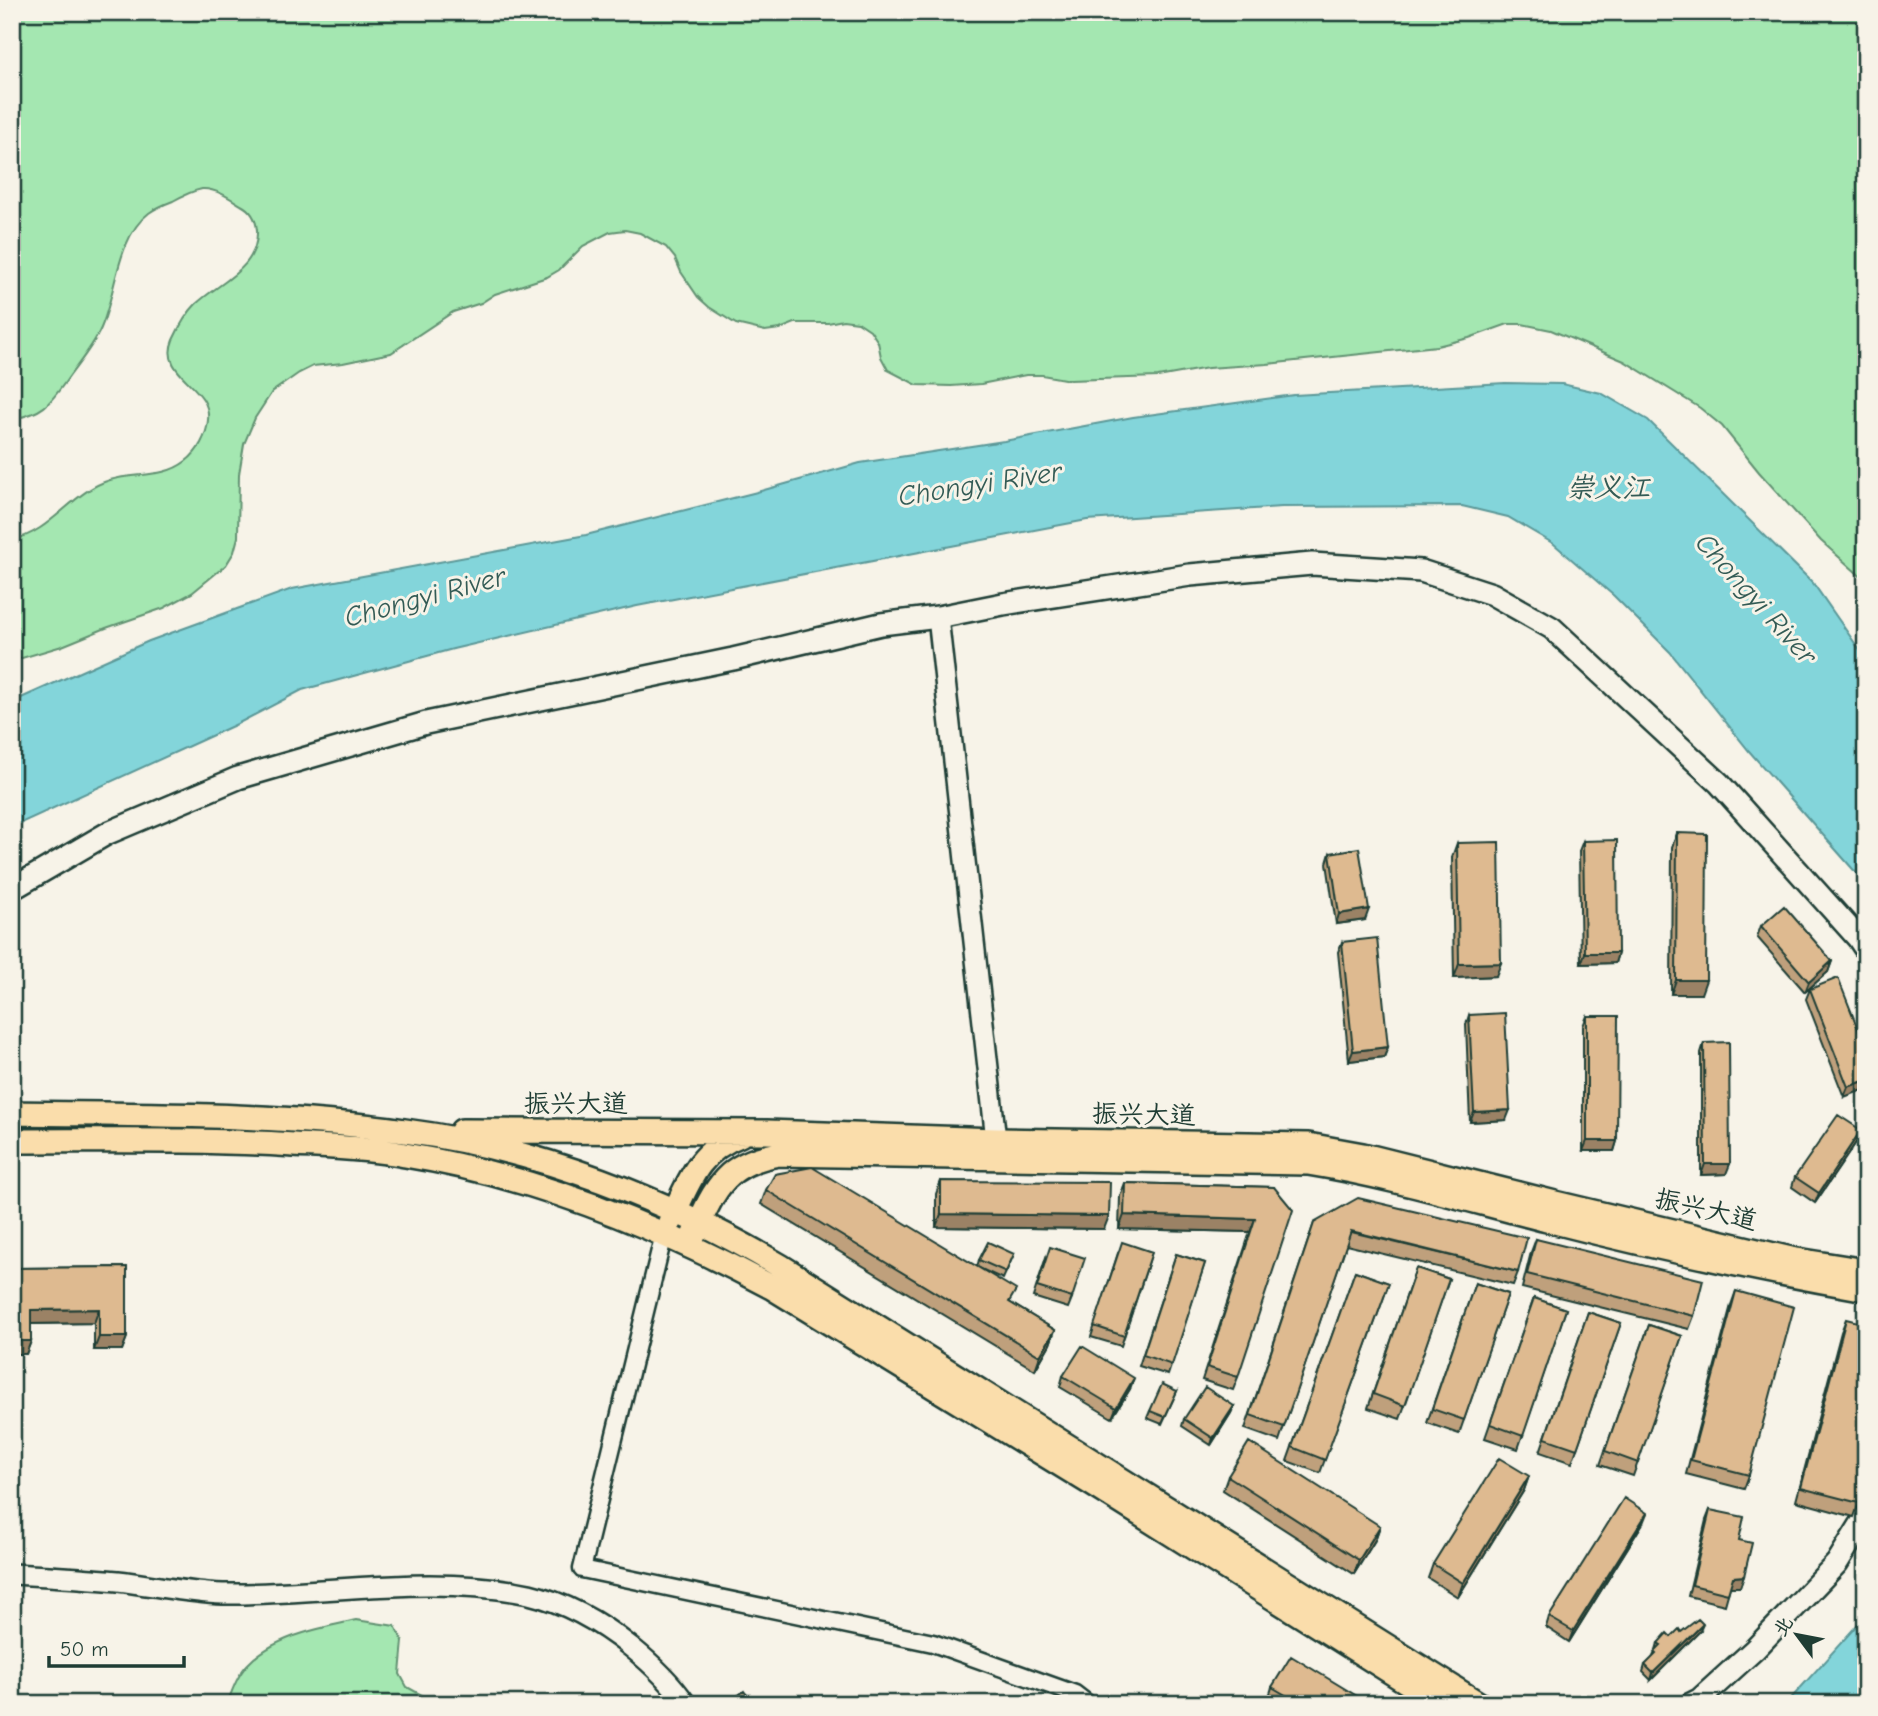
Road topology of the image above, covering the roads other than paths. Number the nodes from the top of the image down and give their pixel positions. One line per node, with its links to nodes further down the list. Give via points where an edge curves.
1 (938, 617): 2 (main road, via 881,624 426,723 238,778 107,833); 3 (main road, via 1190,575 1311,564 1421,571 1492,594 1552,628 1719,783); 8 (street)
2 (12, 889)
3 (1866, 950)
4 (12, 1113): 5 (main road, via 219,1116)
5 (406, 1131): 6 (main road, 振兴大道); 9 (main road, via 500,1149 620,1187)
6 (767, 1132): 8 (main road, 振兴大道); 9 (main road, via 740,1135 715,1147 698,1164)
7 (12, 1141): 11 (main road, via 221,1140 404,1154 495,1174)
8 (995, 1149): 10 (main road, 振兴大道, via 779,1154 752,1161 726,1176); 13 (main road, 振兴大道, via 1308,1145 1791,1259); 14 (main road, 振兴大道, via 1308,1163 1363,1172 1787,1275)
9 (676, 1211): 10 (main road); 11 (main road)
10 (699, 1222): 12 (main road, 振兴大道); 20 (main road, via 782,1267)
11 (664, 1234): 12 (main road); 19 (street, via 582,1569 933,1643 1075,1694)
12 (688, 1245): 17 (main road, via 785,1295 1094,1485)
13 (1866, 1271)
14 (1866, 1289)
15 (1866, 1516): 21 (main road, via 1837,1563 1755,1648)
16 (12, 1574): 18 (street, via 219,1594 397,1585 460,1585 530,1594 576,1611 611,1631 652,1665)
17 (1428, 1700)
18 (687, 1704)
19 (1088, 1704)
20 (1479, 1704)
21 (1691, 1704)

